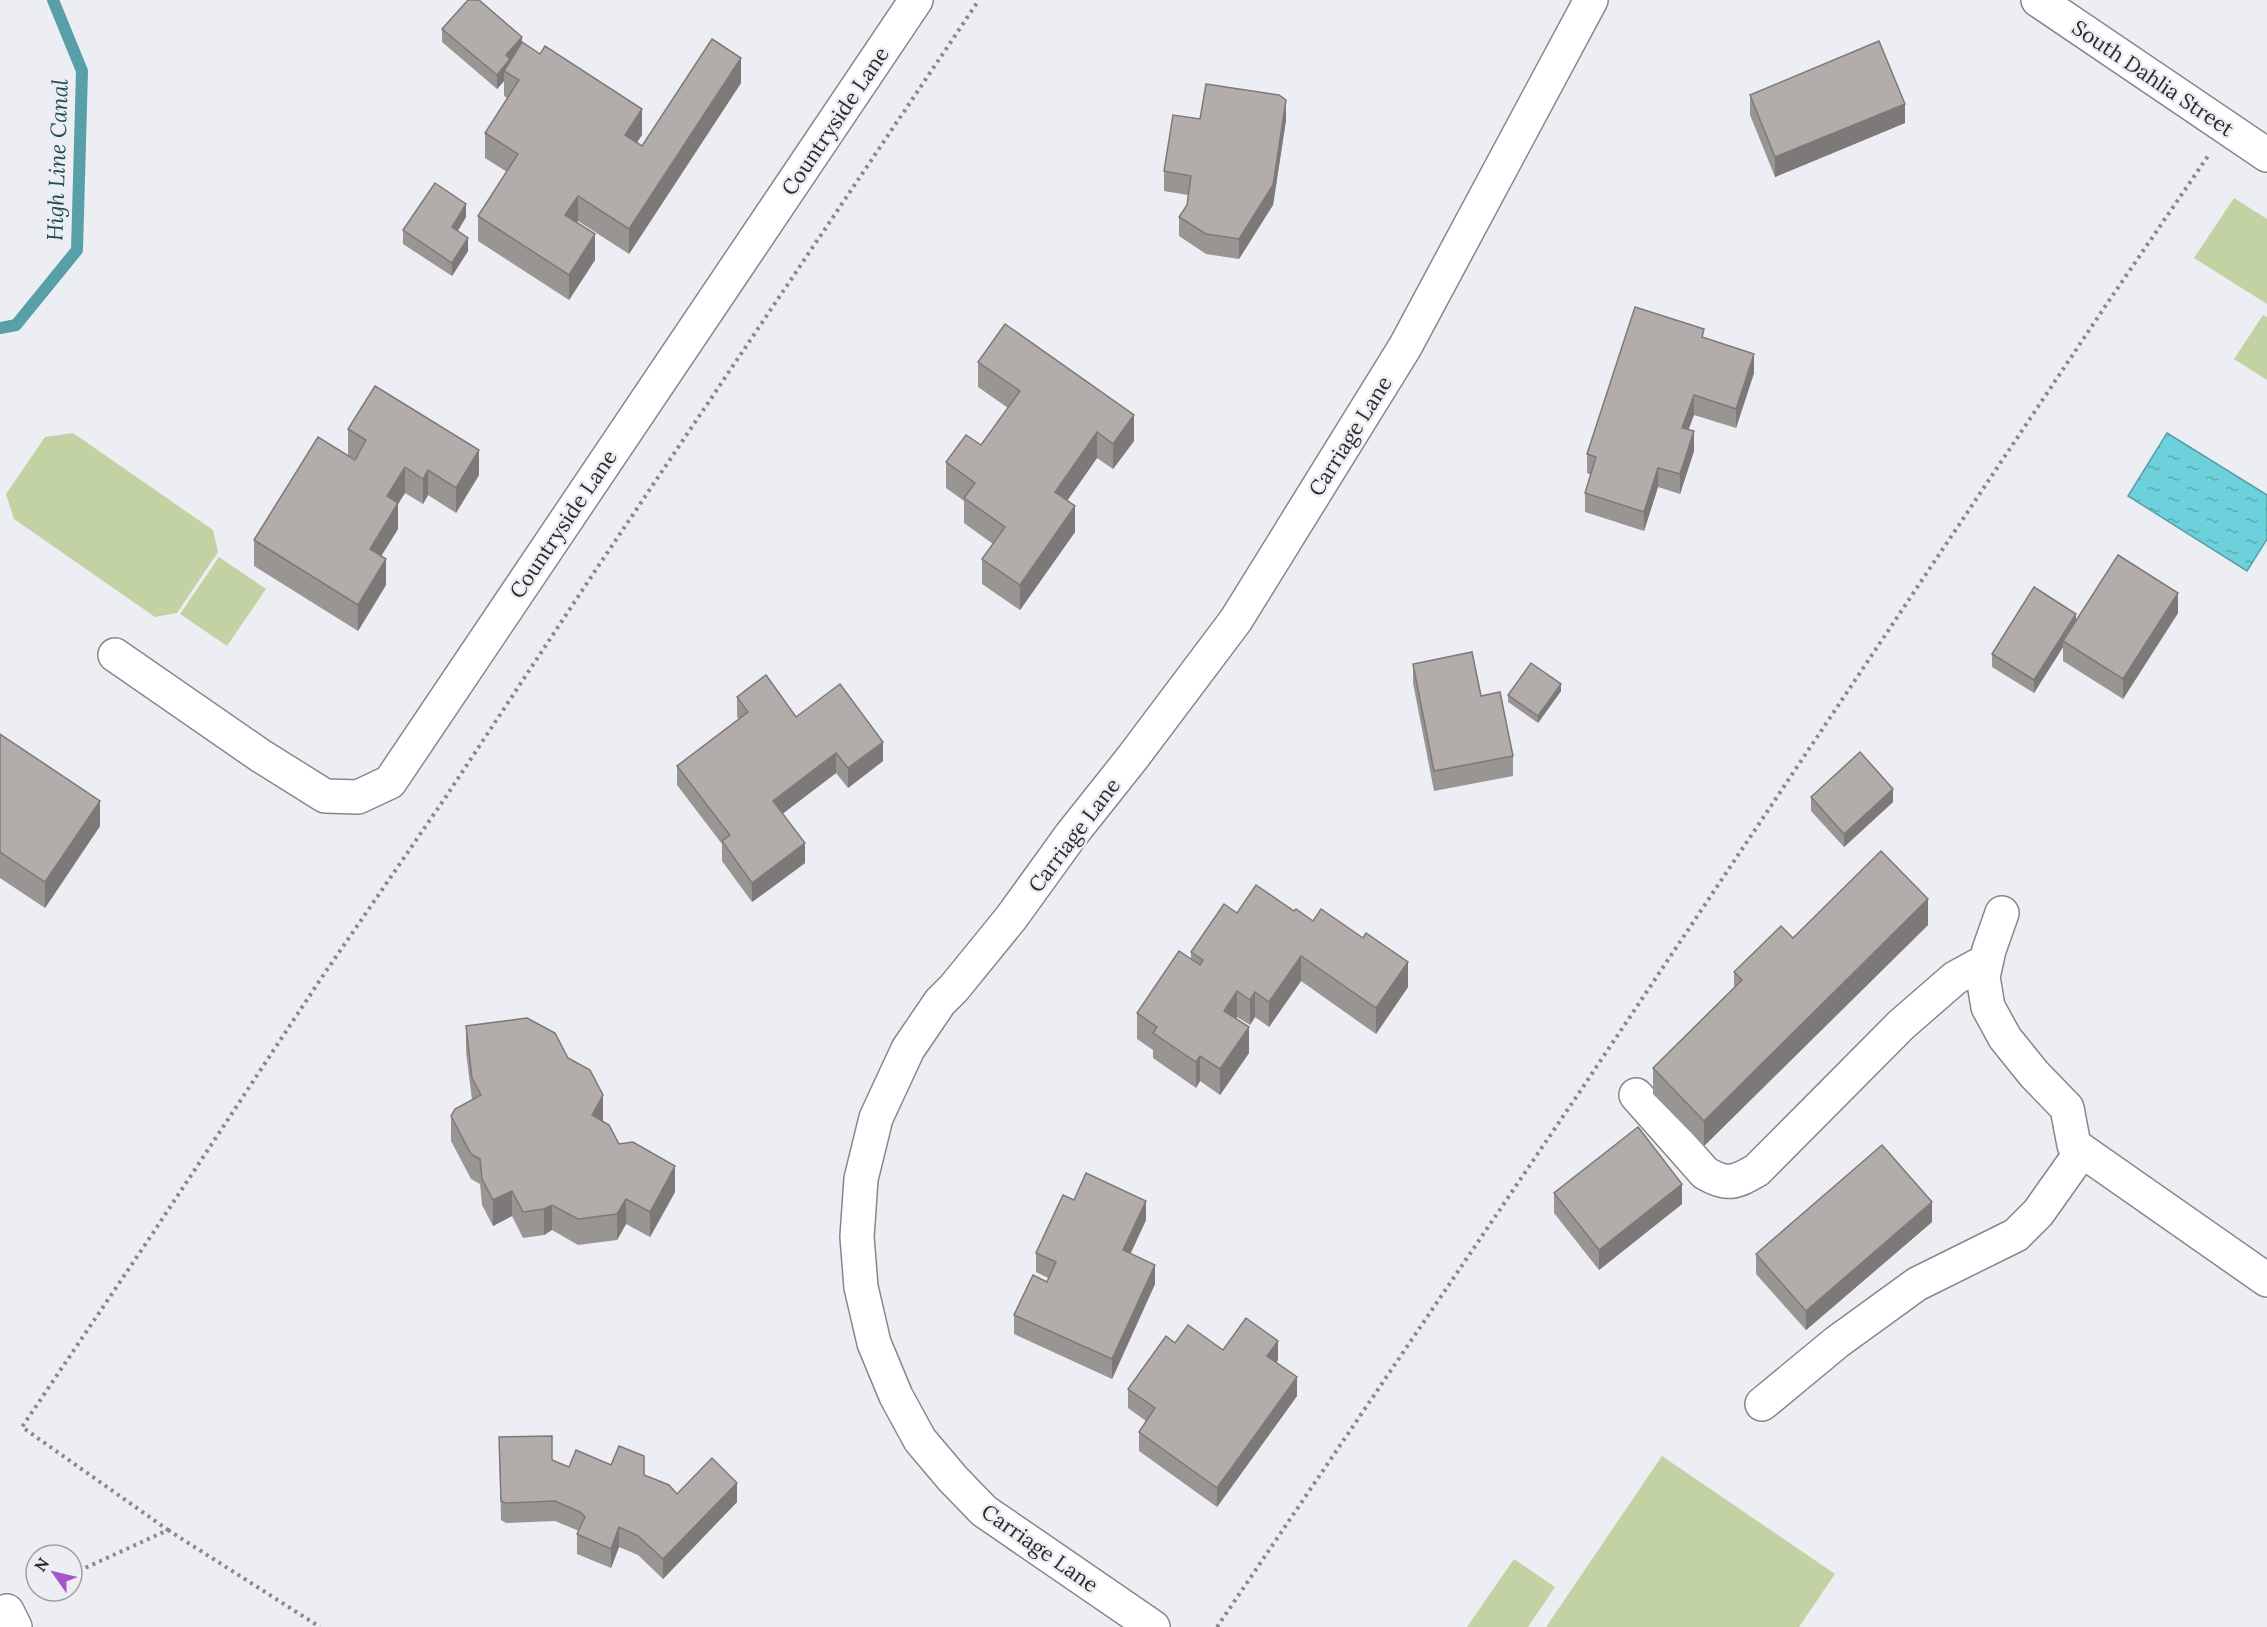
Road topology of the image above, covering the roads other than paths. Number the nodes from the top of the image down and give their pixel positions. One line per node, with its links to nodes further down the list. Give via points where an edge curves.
1 (916, 0): 5 (street, Countryside Lane, via 390,782 358,797 325,796)
2 (1591, 0): 12 (street, Carriage Lane, via 1405,347 1236,620 1011,918 940,1002 908,1049 876,1118 861,1179 857,1237 861,1287 874,1343 896,1396 920,1440 984,1511)
3 (2038, 0): 4 (street, South Dahlia Street)
4 (2267, 156)
5 (115, 655)
6 (2002, 913): 7 (street)
7 (1986, 961): 8 (street, via 1955,978 1901,1025 1757,1170 1742,1179 1728,1183 1704,1173); 9 (street, via 1983,977 1988,1006 2005,1038 2067,1108 2074,1145)
8 (1636, 1095)
9 (2082, 1151): 10 (street); 11 (street, via 2038,1213 2016,1235 1917,1284)
10 (2267, 1280)
11 (1762, 1404)
12 (1153, 1627)

